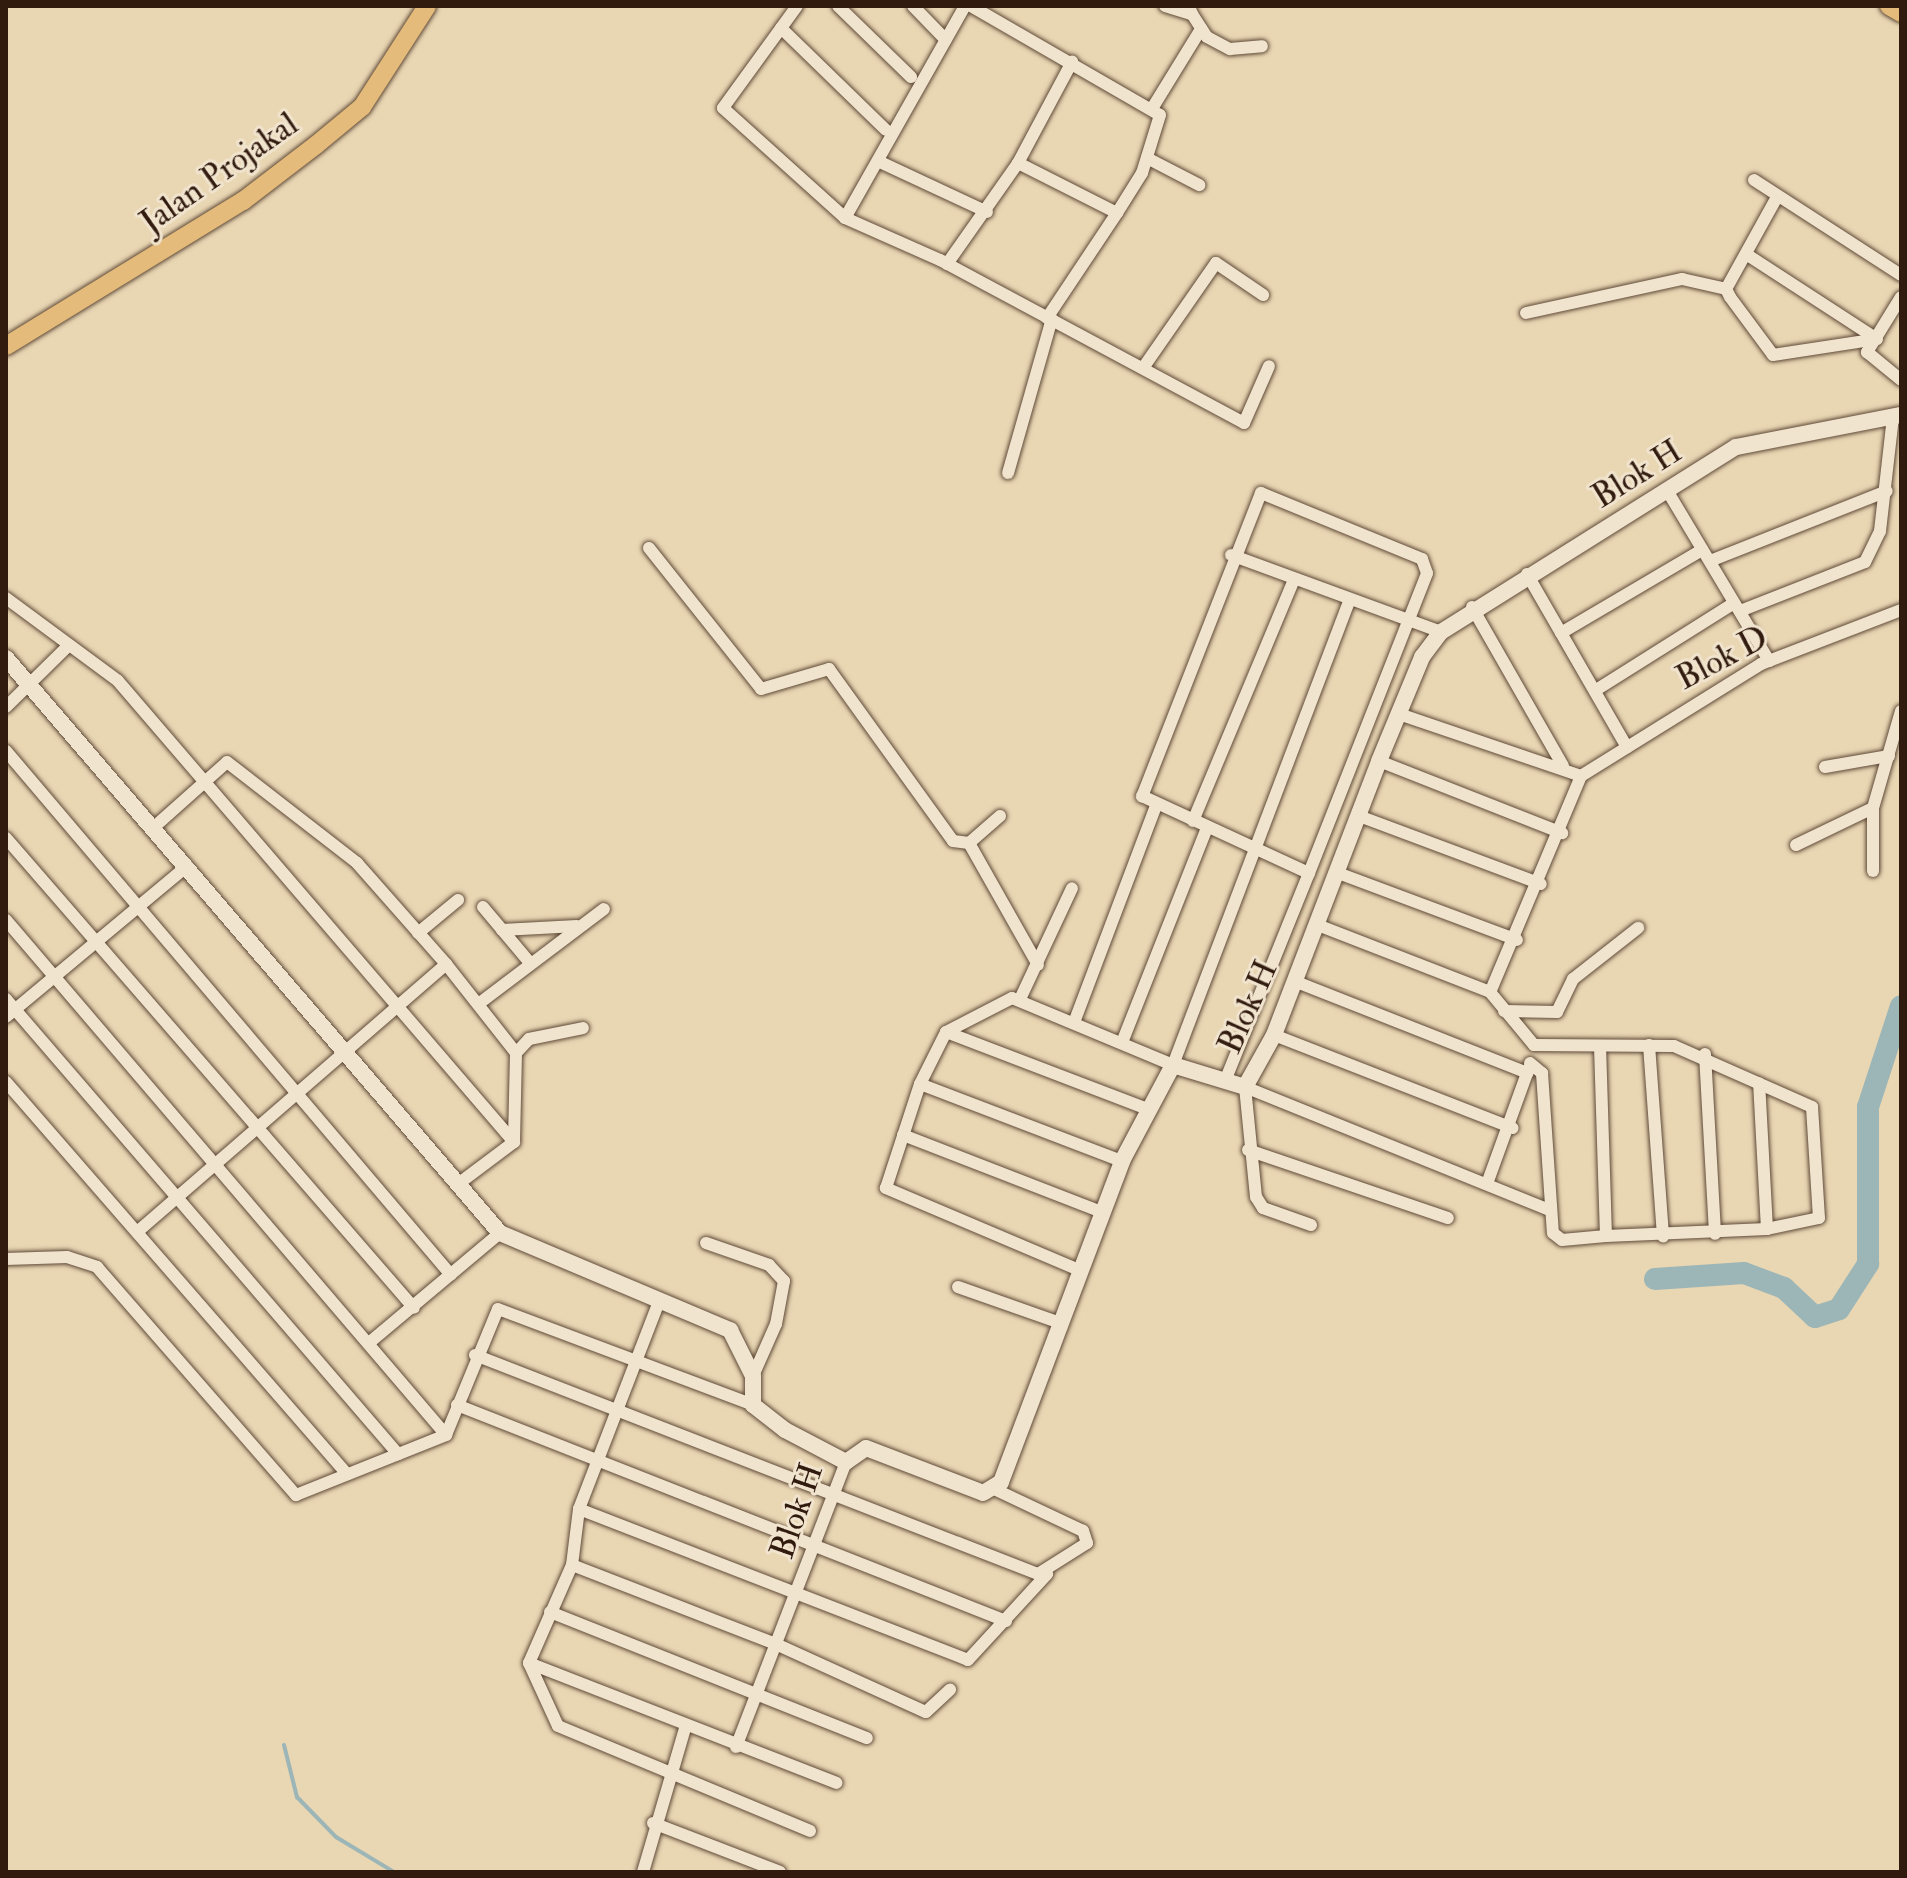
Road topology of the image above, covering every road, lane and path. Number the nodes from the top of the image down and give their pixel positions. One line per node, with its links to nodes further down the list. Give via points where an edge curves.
1 (427, 6): 37 (main road, Jalan Projakal, via 362,107 316,145 243,201)
2 (797, 6): 11 (street)
3 (838, 6): 16 (street)
4 (913, 6): 13 (street)
5 (965, 6): 13 (street)
6 (971, 6): 15 (street)
7 (1165, 6): 9 (street)
8 (1889, 6): 10 (main road)
9 (1191, 10): 12 (street)
10 (1901, 13)
11 (781, 28): 18 (street); 27 (street, via 723,108)
12 (1201, 29): 14 (street, via 1230,49); 17 (street)
13 (946, 40): 20 (street)
14 (1262, 46)
15 (1072, 62): 17 (street); 21 (street)
16 (911, 77)
17 (1153, 107): 19 (street, via 1162,121)
18 (886, 130)
19 (1147, 158): 23 (street); 26 (street)
20 (880, 162): 25 (street); 27 (street)
21 (1018, 163): 25 (street); 26 (street)
22 (1754, 180): 24 (street)
23 (1199, 185)
24 (1777, 197): 28 (street); 30 (street)
25 (987, 212): 29 (street)
26 (1117, 213): 35 (street)
27 (845, 218): 29 (street)
28 (1746, 254): 31 (street); 36 (street)
29 (947, 264): 35 (street)
30 (1901, 275)
31 (1726, 289): 34 (street, via 1682,279); 36 (street, via 1773,355)
32 (1263, 295): 39 (street, via 1216,263)
33 (1901, 297): 36 (street)
34 (1526, 313)
35 (1050, 318): 39 (street); 42 (street)
36 (1877, 339): 40 (street, via 1868,357)
37 (6, 346)
38 (1269, 366): 39 (street, via 1244,423)
39 (1143, 368)
40 (1901, 380)
41 (1897, 416): 43 (street); 44 (street, Blok H, via 1753,441)
42 (1008, 473)
43 (1887, 491): 48 (street); 54 (street, via 1875,547 1861,566)
44 (1668, 492): 46 (street); 49 (street, Blok H)
45 (649, 548): 85 (street, via 761,689 829,669 953,841)
46 (1702, 550): 48 (street); 58 (street)
47 (1231, 555): 50 (street); 56 (street, via 1261,493 1296,502 1422,559 1427,573); 76 (street, via 1142,791)
48 (1710, 561): 54 (street)
49 (1527, 574): 53 (street, Blok H); 58 (street)
50 (1294, 579): 52 (street); 80 (street)
51 (6, 598): 59 (street)
52 (1349, 601): 56 (street); 87 (street)
53 (1472, 607): 57 (street, Blok H); 71 (street)
54 (1737, 607): 61 (street); 63 (street)
55 (1901, 610): 61 (street, Blok D)
56 (1409, 621): 57 (street); 90 (street)
57 (1441, 632): 66 (street, Blok H)
58 (1561, 633): 63 (street)
59 (69, 645): 62 (street); 75 (street, via 118,681)
60 (6, 658): 62 (street)
61 (1769, 661): 67 (street, Blok D)
62 (29, 687): 64 (street); 81 (street)
63 (1596, 690): 67 (street)
64 (6, 707)
65 (1901, 711): 69 (street)
66 (1399, 714): 70 (street, Blok H); 71 (street)
67 (1627, 747): 74 (street, Blok D)
68 (6, 751): 95 (street)
69 (1888, 760): 72 (street); 73 (street); 77 (street)
70 (1379, 761): 79 (street, Blok H); 83 (street)
71 (1563, 766): 74 (street)
72 (1901, 766)
73 (1825, 767)
74 (1581, 776): 83 (street)
75 (205, 782): 81 (street); 103 (street, via 227,762 265,788 357,863); 115 (street)
76 (1156, 806): 80 (street); 117 (street)
77 (1873, 808): 86 (street); 89 (street)
78 (1000, 816): 85 (street)
79 (1359, 816): 91 (street, Blok H); 92 (street)
80 (1193, 821): 82 (street)
81 (153, 828): 88 (street)
82 (1207, 828): 87 (street); 121 (street)
83 (1562, 833): 92 (street)
84 (6, 838): 104 (street)
85 (969, 843): 108 (street)
86 (1796, 845)
87 (1256, 850): 90 (street); 128 (street)
88 (187, 866): 95 (street); 125 (street)
89 (1873, 871)
90 (1309, 873): 130 (street)
91 (1338, 873): 99 (street, Blok H); 105 (street)
92 (1541, 884): 105 (street)
93 (1072, 888): 108 (street)
94 (458, 900): 103 (street)
95 (137, 907): 104 (street); 135 (street)
96 (483, 907): 102 (street)
97 (604, 909): 100 (street)
98 (6, 920): 109 (street)
99 (1315, 924): 110 (street, Blok H); 111 (street)
100 (577, 926): 102 (street); 106 (street)
101 (1638, 928): 116 (street, via 1573,979 1557,1012)
102 (502, 930): 106 (street)
103 (418, 933): 107 (street)
104 (98, 940): 109 (street); 138 (street)
105 (1517, 940): 111 (street)
106 (530, 963): 113 (street)
107 (446, 964): 113 (street); 115 (street)
108 (1038, 965): 112 (street)
109 (56, 976): 114 (street); 143 (street)
110 (1294, 981): 120 (street, Blok H); 129 (street)
111 (1490, 992): 116 (street)
112 (1021, 997): 117 (street); 119 (street)
113 (481, 1002): 126 (street)
114 (9, 1008): 146 (street)
115 (399, 1009): 125 (street); 140 (street)
116 (1504, 1011): 122 (street)
117 (1075, 1020): 121 (street)
118 (583, 1028): 126 (street, via 529,1039)
119 (946, 1032): 133 (street); 136 (street)
120 (1274, 1035): 134 (street, Blok H); 137 (street)
121 (1123, 1040): 128 (street)
122 (1534, 1045): 124 (street); 129 (street)
123 (1649, 1045): 124 (street); 127 (street); 156 (street)
124 (1600, 1046): 155 (street)
125 (345, 1053): 135 (street); 145 (street)
126 (516, 1053): 140 (street)
127 (1705, 1054): 132 (street); 154 (street)
128 (1173, 1065): 130 (street, Blok H); 136 (street, Blok H)
129 (1529, 1068): 137 (street); 147 (street, via 1542,1073)
130 (1225, 1081): 134 (street, Blok H)
131 (6, 1082): 152 (street)
132 (1759, 1083): 151 (street); 151 (street, via 1812,1107 1819,1218)
133 (920, 1084): 139 (street); 142 (street)
134 (1245, 1087): 141 (street); 144 (street)
135 (302, 1092): 138 (street); 160 (street)
136 (1148, 1109): 142 (street, Blok H)
137 (1513, 1128): 144 (street)
138 (262, 1131): 143 (street); 163 (street)
139 (903, 1135): 148 (street); 159 (street, via 885,1182 890,1192)
140 (514, 1142): 145 (street)
141 (1248, 1150): 149 (street); 150 (street, via 1251,1186 1263,1208)
142 (1122, 1161): 148 (street, Blok H)
143 (217, 1169): 146 (street); 165 (street)
144 (1488, 1181): 147 (street)
145 (458, 1184): 153 (street)
146 (177, 1198): 152 (street); 173 (street)
147 (1550, 1210): 155 (street, via 1557,1237)
148 (1102, 1212): 159 (street, Blok H)
149 (1448, 1218)
150 (1311, 1225)
151 (1767, 1229): 154 (street)
152 (137, 1232): 176 (street)
153 (500, 1233): 160 (street); 162 (street)
154 (1715, 1234): 156 (street)
155 (1606, 1236): 156 (street)
156 (1663, 1236)
157 (706, 1243): 168 (street, via 769,1265 784,1281 776,1324)
158 (6, 1259): 176 (street, via 67,1257 97,1267 296,1495)
159 (1079, 1270): 164 (street, Blok H)
160 (451, 1275): 163 (street)
161 (958, 1287): 164 (street)
162 (660, 1299): 167 (street); 168 (street, via 730,1330)
163 (414, 1308): 165 (street)
164 (1060, 1323): 177 (street, Blok H)
165 (370, 1342): 172 (street)
166 (475, 1355): 167 (street, via 498,1309); 169 (street); 171 (street)
167 (636, 1362): 170 (street); 171 (street)
168 (753, 1376): 170 (street)
169 (457, 1405): 172 (street); 174 (street)
170 (753, 1405): 175 (street)
171 (616, 1413): 174 (street); 178 (street)
172 (446, 1435): 173 (street)
173 (398, 1454): 176 (street)
174 (598, 1459): 179 (street); 180 (street)
175 (846, 1462): 177 (street, Blok H, via 866,1448 971,1491); 178 (street, Blok H)
176 (347, 1474)
177 (994, 1489): 182 (street, via 1088,1536 1081,1550)
178 (836, 1494): 180 (street, Blok H); 182 (street)
179 (579, 1509): 181 (street); 183 (street)
180 (818, 1546): 183 (street, Blok H); 185 (street)
181 (572, 1565): 184 (street); 186 (street)
182 (1047, 1574): 185 (street)
183 (798, 1596): 185 (street, via 968,1660); 186 (street, Blok H)
184 (550, 1612): 187 (street); 189 (street)
185 (1006, 1621)
186 (778, 1645): 188 (street, via 926,1712); 189 (street, Blok H)
187 (529, 1663): 190 (street); 193 (street, via 558,1726)
188 (950, 1690)
189 (759, 1692): 191 (street); 192 (street, Blok H)
190 (686, 1725): 192 (street); 193 (street)
191 (867, 1738)
192 (736, 1747): 194 (street)
193 (667, 1772): 195 (street); 196 (street)
194 (836, 1783)
195 (653, 1823): 197 (street); 198 (street)
196 (810, 1831)
197 (643, 1872)
198 (780, 1872)

